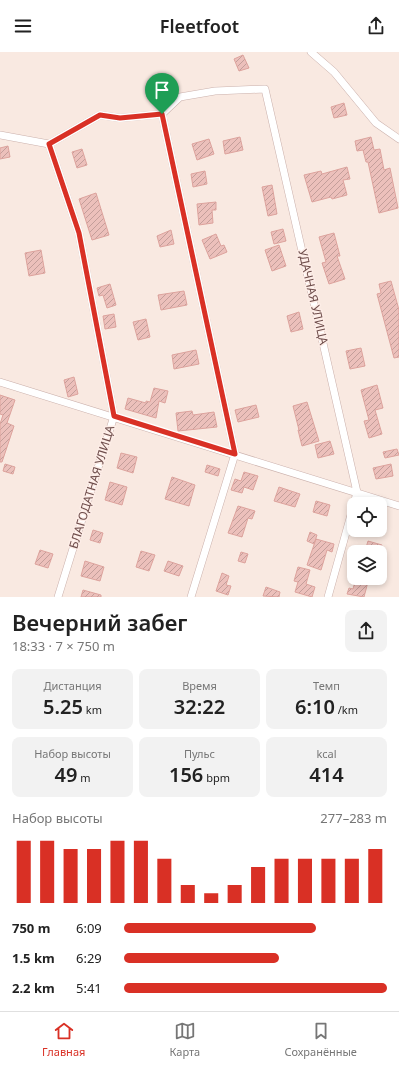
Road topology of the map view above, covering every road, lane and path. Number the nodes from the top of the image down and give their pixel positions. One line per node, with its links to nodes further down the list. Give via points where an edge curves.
1 (311, 52): 4 (street, via 334,72 376,123)
2 (162, 114): 5 (street, via 120,118 100,115); 8 (street); 9 (street, УДАЧНАЯ УЛИЦА, via 180,97 215,91 265,90)
3 (0, 135): 5 (street)
4 (399, 139)
5 (49, 144): 7 (street, БЛАГОДАТНАЯ УЛИЦА, via 79,233)
6 (0, 382): 7 (street)
7 (114, 416): 8 (street); 13 (street, БЛАГОДАТНАЯ УЛИЦА)
8 (235, 454): 9 (street); 14 (street)
9 (357, 492): 10 (street, УДАЧНАЯ УЛИЦА); 11 (street)
10 (356, 497)
11 (399, 506)
12 (347, 529): 15 (street, УДАЧНАЯ УЛИЦА)
13 (58, 597)
14 (191, 597)
15 (328, 597)

